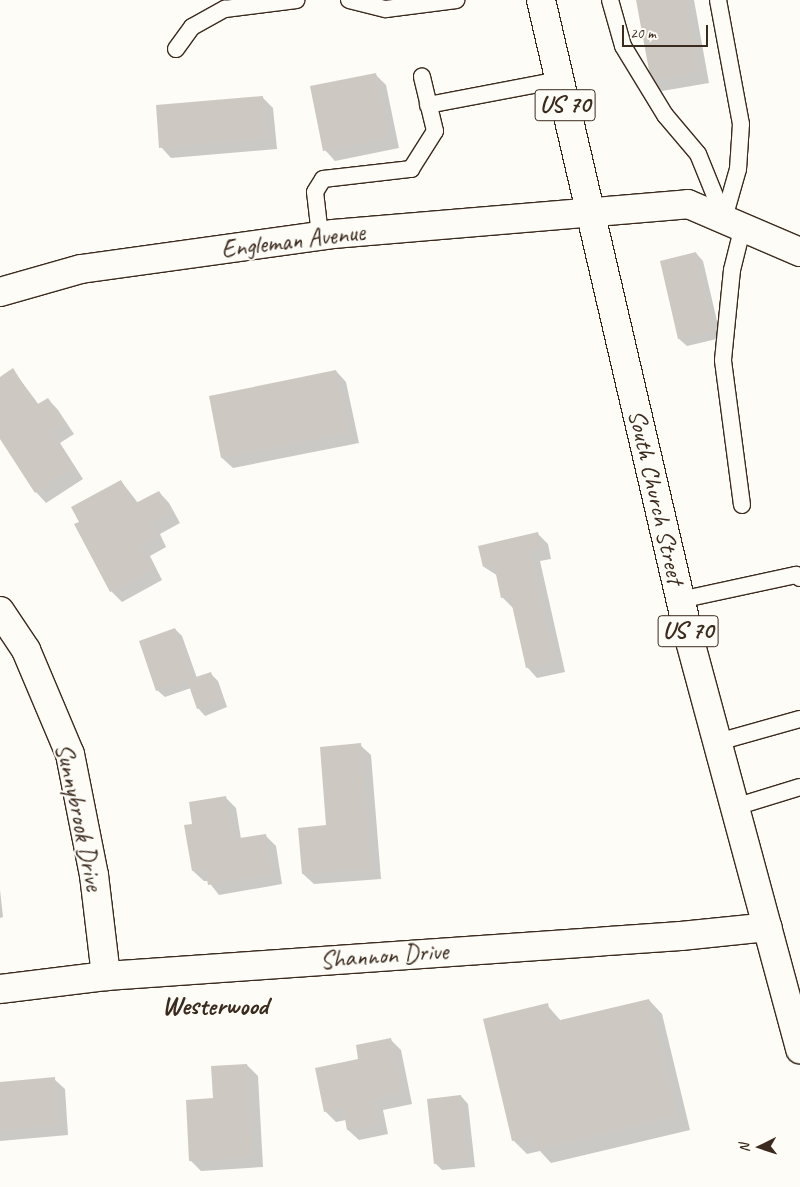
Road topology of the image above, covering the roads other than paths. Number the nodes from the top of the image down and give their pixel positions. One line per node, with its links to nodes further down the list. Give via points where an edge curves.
1 (296, 0): 7 (lane, via 225,9 192,27)
2 (349, 0): 3 (lane, via 386,9)
3 (456, 0)
4 (541, 0): 9 (street, South Church Street / US 70)
5 (610, 0): 12 (lane, via 623,46 665,115 698,154)
6 (718, 0): 12 (lane, via 741,124)
7 (176, 49)
8 (422, 77): 10 (lane)
9 (559, 80): 10 (lane); 11 (street, South Church Street / US 70)
10 (428, 105): 13 (lane, via 435,131 411,168 324,179 315,192)
11 (589, 210): 12 (street, Engleman Avenue, via 688,204); 13 (street, Engleman Avenue); 18 (street, South Church Street / US 70)
12 (733, 222): 14 (street, Engleman Avenue); 16 (lane, via 723,360)
13 (320, 235): 15 (street, Engleman Avenue, via 81,270)
14 (800, 252)
15 (0, 292)
16 (742, 505)
17 (800, 578): 18 (lane, via 796,575)
18 (680, 600): 21 (street, South Church Street / US 70)
19 (0, 612): 25 (street, Sunnybrook Drive, via 26,650 70,754 94,875)
20 (800, 719): 21 (lane)
21 (718, 742): 23 (street, South Church Street / US 70)
22 (800, 787): 23 (lane)
23 (735, 807): 24 (street, South Church Street / US 70)
24 (768, 927): 25 (street, Shannon Drive, via 681,936); 27 (street, South Church Street / US 70)
25 (106, 976): 26 (street, Shannon Drive)
26 (0, 989)
27 (800, 1049)

